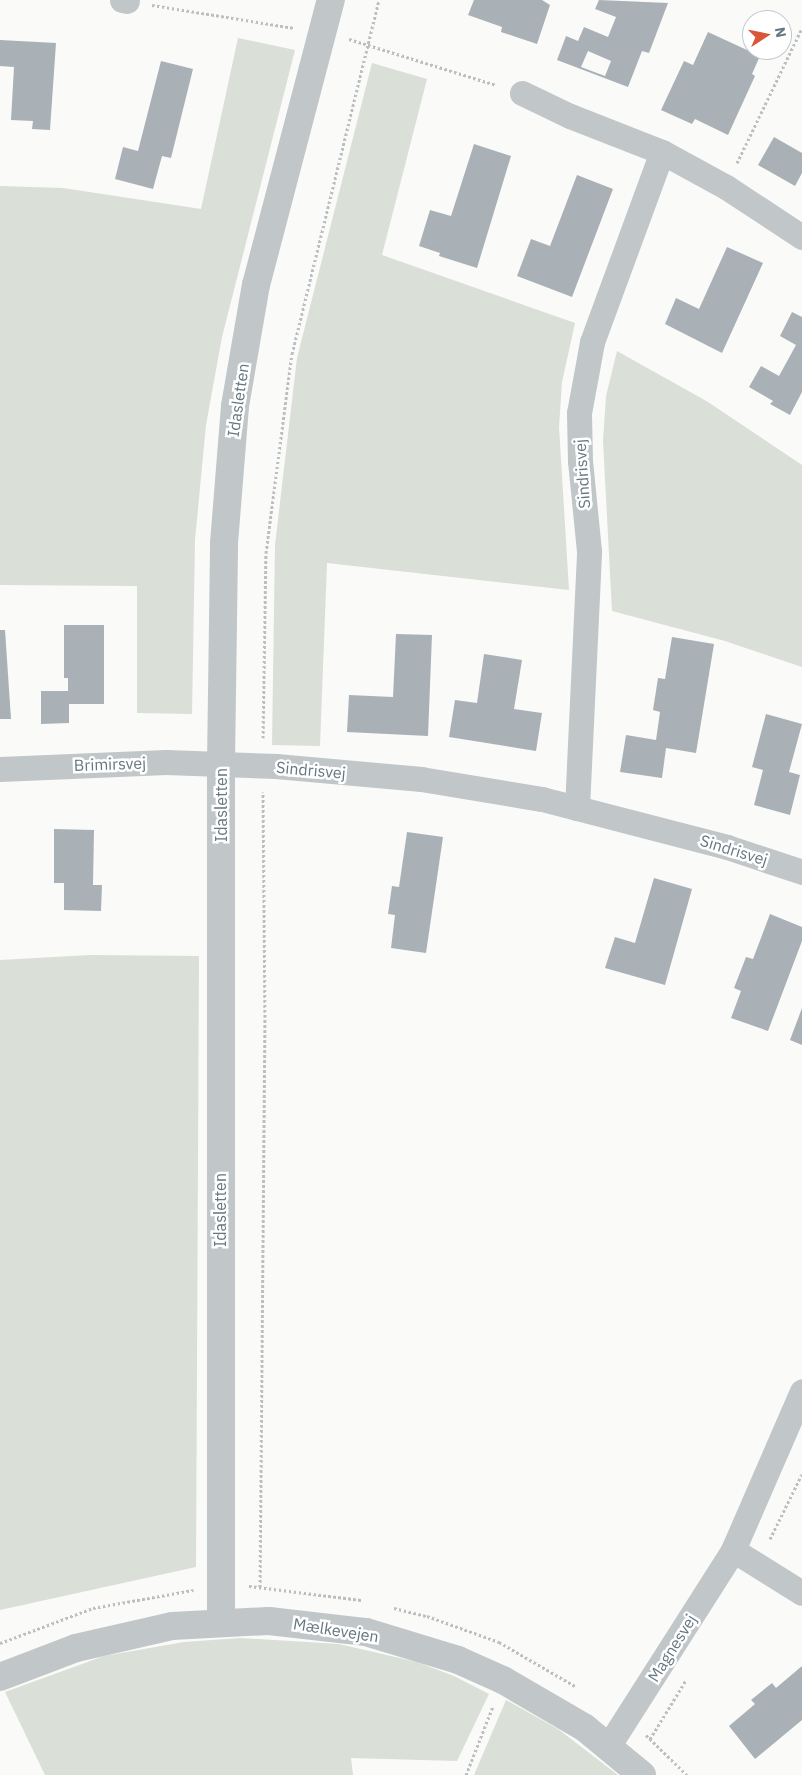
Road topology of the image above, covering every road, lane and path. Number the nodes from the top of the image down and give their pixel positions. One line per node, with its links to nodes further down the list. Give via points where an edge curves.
1 (331, 0): 7 (street, Idasletten, via 256,285 235,406 224,543)
2 (802, 28): 5 (path)
3 (522, 94): 4 (street)
4 (662, 152): 5 (street); 9 (street, Sindrisvej, via 592,342 579,412 580,461 589,551)
5 (726, 187): 6 (street)
6 (802, 237)
7 (221, 764): 8 (street, Brimirsvej, via 166,762); 9 (street, Sindrisvej, via 421,779); 14 (street, Idasletten)
8 (0, 769)
9 (577, 808): 10 (street, Sindrisvej, via 728,847)
10 (802, 872)
11 (802, 1391): 12 (street, Magnesvej)
12 (733, 1550): 13 (street); 17 (street, Magnesvej)
13 (802, 1593)
14 (221, 1621): 15 (street, Mælkevejen, via 123,1635 76,1648); 16 (street, Mælkevejen, via 318,1624 366,1632 458,1660)
15 (0, 1677)
16 (503, 1680): 17 (street, Mælkevejen, via 543,1701); 18 (path)
17 (609, 1745): 19 (street, Mælkevejen)
18 (466, 1775)
19 (642, 1775)

